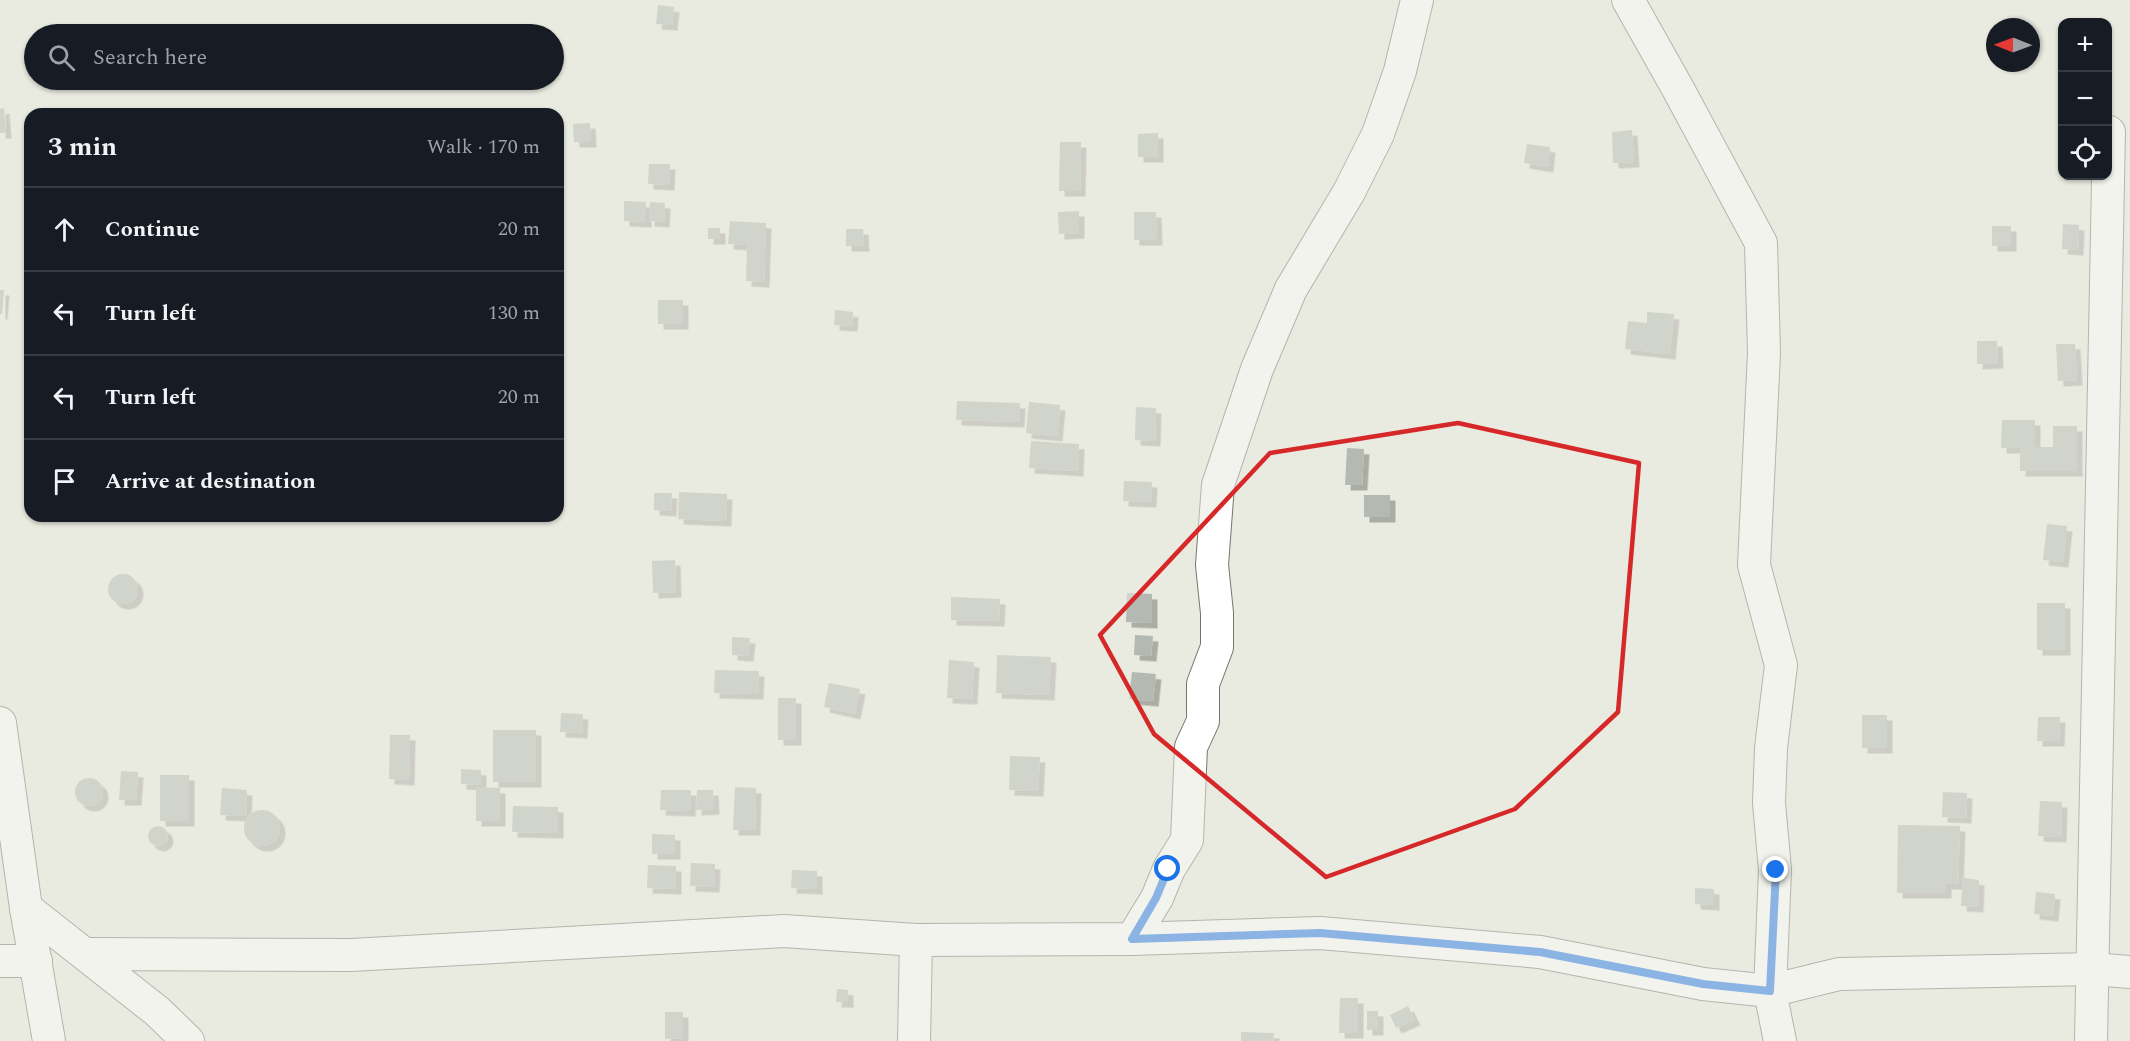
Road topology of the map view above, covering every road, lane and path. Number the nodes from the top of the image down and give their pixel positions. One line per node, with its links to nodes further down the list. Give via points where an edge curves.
1 (1417, 0): 6 (street, via 1400,71 1378,134 1349,192 1291,289 1257,369 1218,485 1212,565 1217,647 1203,684 1203,721 1191,747 1187,840)
2 (1628, 0): 13 (street, via 1761,243 1764,353 1754,565 1781,665 1769,803 1776,870)
3 (2108, 180): 11 (street)
4 (0, 723): 5 (street)
5 (26, 908): 8 (street); 10 (street)
6 (1132, 939): 7 (street); 13 (street, via 1332,934 1540,952 1703,984)
7 (916, 940): 8 (street, via 784,931 351,955); 14 (street)
8 (86, 954): 16 (street)
9 (0, 961): 10 (street)
10 (36, 961): 15 (street)
11 (2093, 969): 12 (street); 13 (street, via 1839,974); 18 (street)
12 (2130, 972)
13 (1770, 991): 17 (street)
14 (917, 1038)
15 (49, 1041)
16 (188, 1041)
17 (1780, 1041)
18 (2091, 1041)

